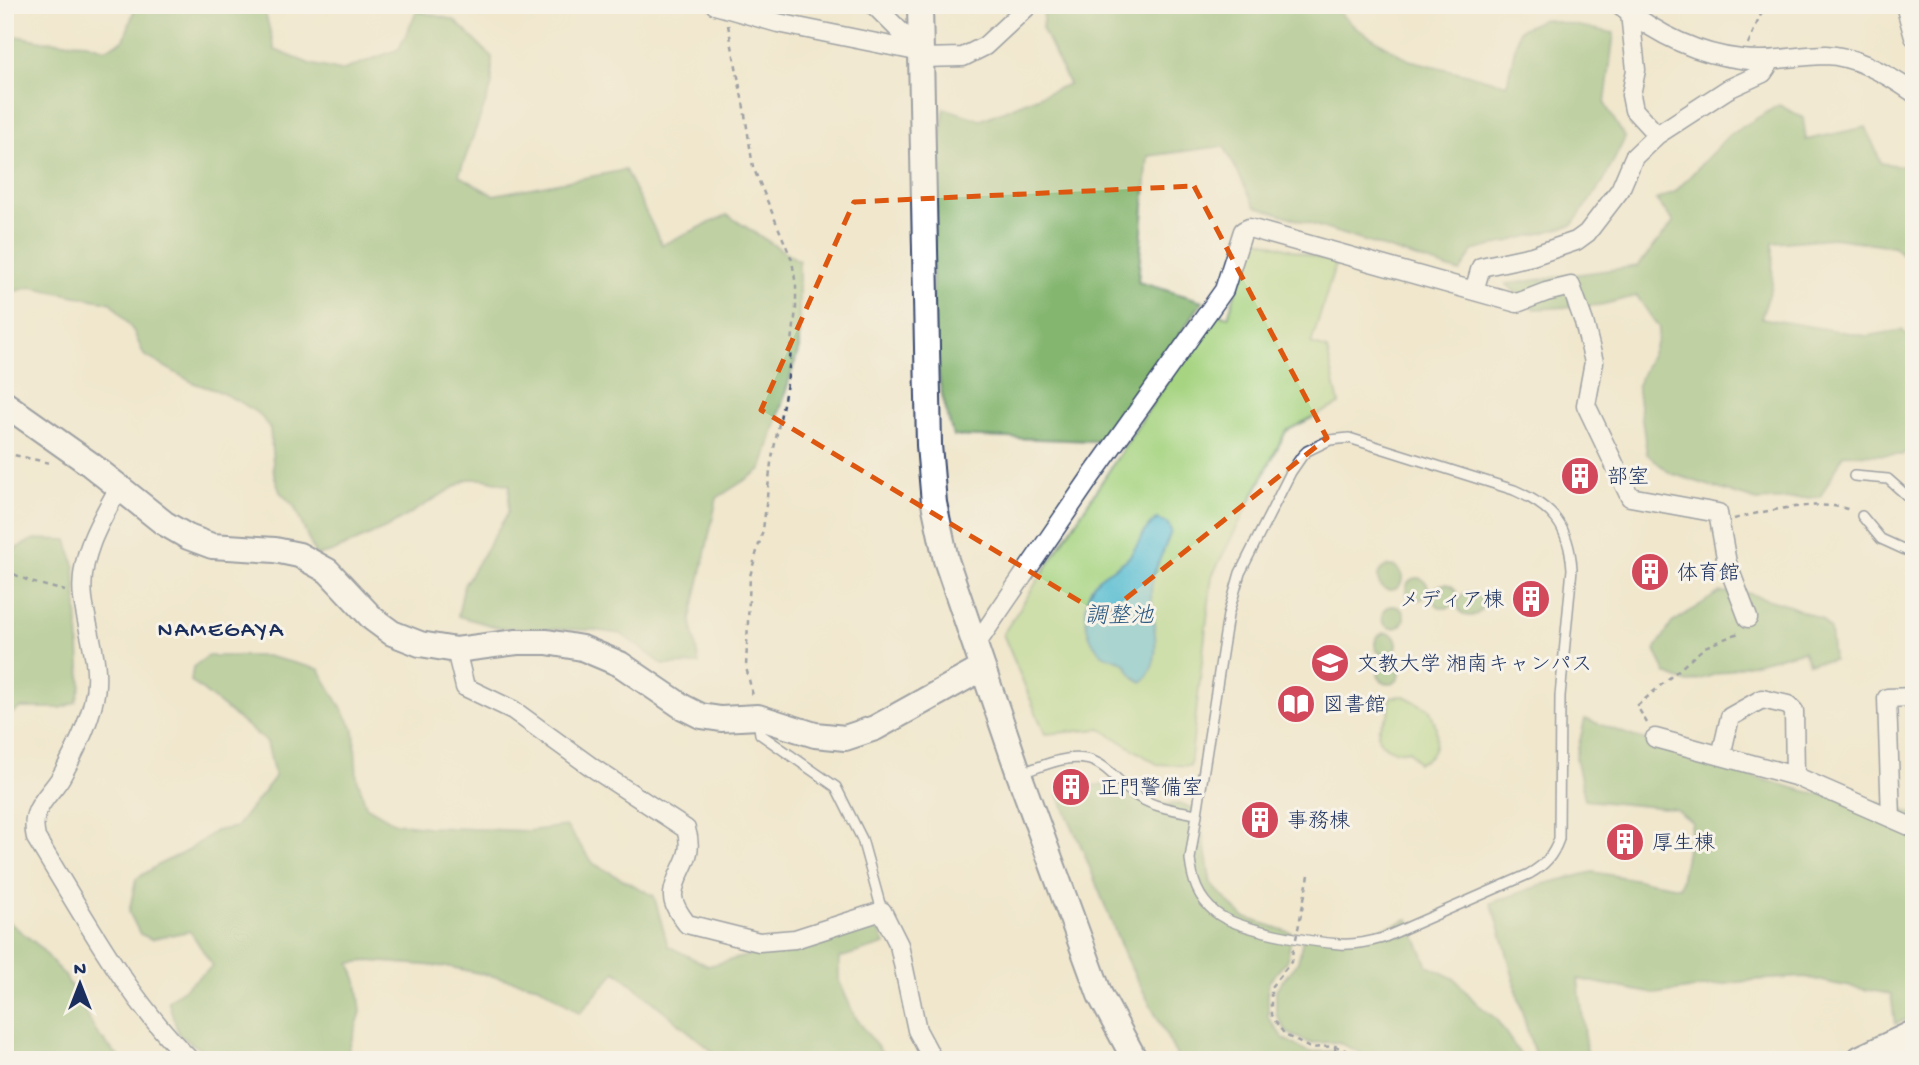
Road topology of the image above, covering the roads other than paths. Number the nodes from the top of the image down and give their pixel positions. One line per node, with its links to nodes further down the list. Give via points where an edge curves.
1 (874, 5): 8 (street)
2 (920, 5): 8 (street)
3 (1029, 5): 8 (street, via 985,46 963,57)
4 (1905, 5): 7 (street)
5 (720, 7): 8 (street)
6 (1625, 9): 9 (street, via 1696,50); 11 (street, via 1636,70 1631,94 1634,110)
7 (1914, 37)
8 (921, 55): 21 (street, via 933,503 946,560)
9 (1771, 61): 10 (street, via 1828,55 1856,61); 11 (street, via 1763,73 1728,89)
10 (1914, 93)
11 (1657, 135): 12 (street, via 1634,157 1620,190 1587,233 1532,256 1481,267)
12 (1474, 291): 19 (street, via 1517,303 1571,286 1594,362 1586,405 1630,497 1718,513 1727,563); 21 (street, via 1249,228 1243,231 1224,290 1090,478)
13 (5, 404): 15 (street)
14 (1854, 476): 16 (lane, via 1888,479)
15 (119, 488): 20 (street, via 164,523 212,546 299,555 328,571 392,633); 33 (street, via 98,526 83,572 97,669 94,702 61,778 33,825 36,838 124,978 164,1034)
16 (1914, 502)
17 (1861, 516): 18 (lane, via 1881,539)
18 (1914, 554)
19 (1748, 618)
20 (456, 650): 23 (street, via 517,642 582,648 620,664 701,716); 31 (street, via 465,687 513,710 685,830 691,844 673,895 687,924 759,942 795,939)
21 (979, 657): 23 (street, via 875,728 845,738 815,735); 26 (street)
22 (1914, 697): 29 (street, via 1887,698)
23 (758, 717): 31 (lane, via 760,734 836,787 862,839)
24 (1655, 738): 25 (street)
25 (1721, 756): 27 (street); 27 (street, via 1730,717 1762,699 1788,705 1794,711)
26 (1019, 774): 28 (lane, via 1070,758 1087,759 1152,805); 35 (street, via 1100,995)
27 (1794, 776): 29 (street)
28 (1196, 814): 28 (lane, via 1233,592 1291,472 1307,451 1330,440 1366,441 1514,490 1551,513 1564,530 1572,569 1560,696 1559,839 1542,867 1383,938 1340,944 1258,931 1215,913 1192,877)
29 (1891, 818): 30 (street)
30 (1914, 828)
31 (883, 911): 34 (street, via 899,945 917,1030)
32 (1914, 1035): 36 (main road)
33 (190, 1060)
34 (933, 1060)
35 (1135, 1060)
36 (1861, 1060)

